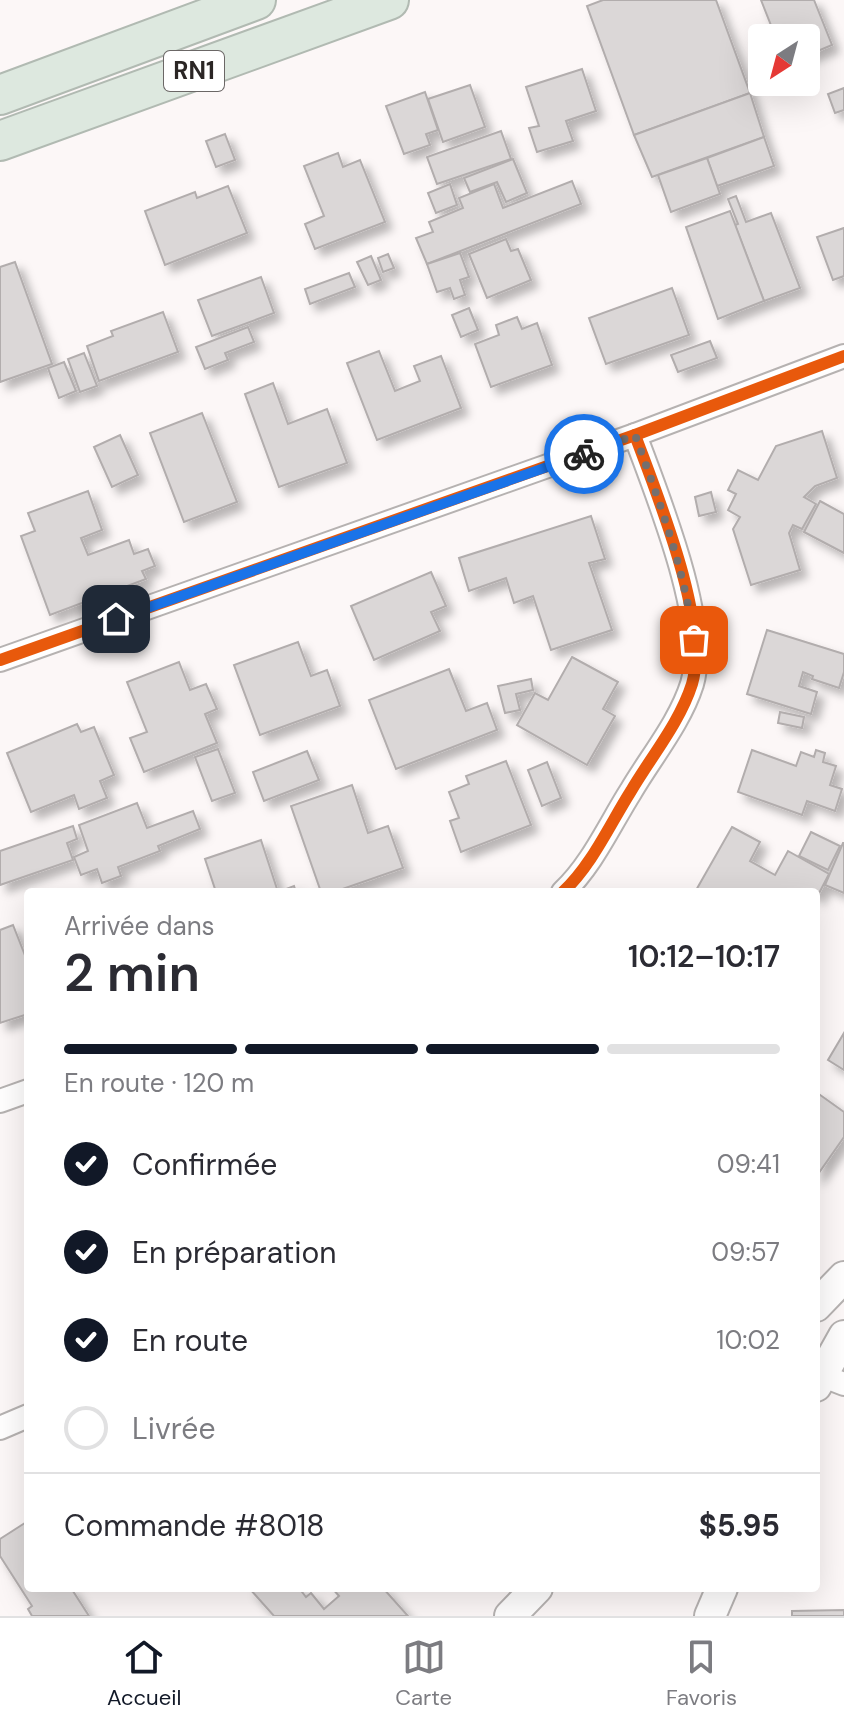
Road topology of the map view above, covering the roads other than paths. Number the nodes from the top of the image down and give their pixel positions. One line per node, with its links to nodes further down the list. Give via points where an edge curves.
1 (256, 0): 3 (highway, RN1)
2 (389, 0): 4 (highway, RN1)
3 (0, 95)
4 (0, 141)
5 (844, 356): 6 (street)
6 (635, 435): 7 (street); 8 (street, via 688,598 694,640 692,684 589,860)
7 (0, 660)
8 (566, 888)
9 (24, 1092): 10 (street)
10 (0, 1101)
11 (844, 1277): 12 (street)
12 (820, 1302)
13 (844, 1336): 14 (street)
14 (827, 1382)
15 (24, 1418): 16 (street)
16 (0, 1428)
17 (533, 1592): 19 (street)
18 (720, 1592): 20 (street)
19 (510, 1616)
20 (710, 1616)

